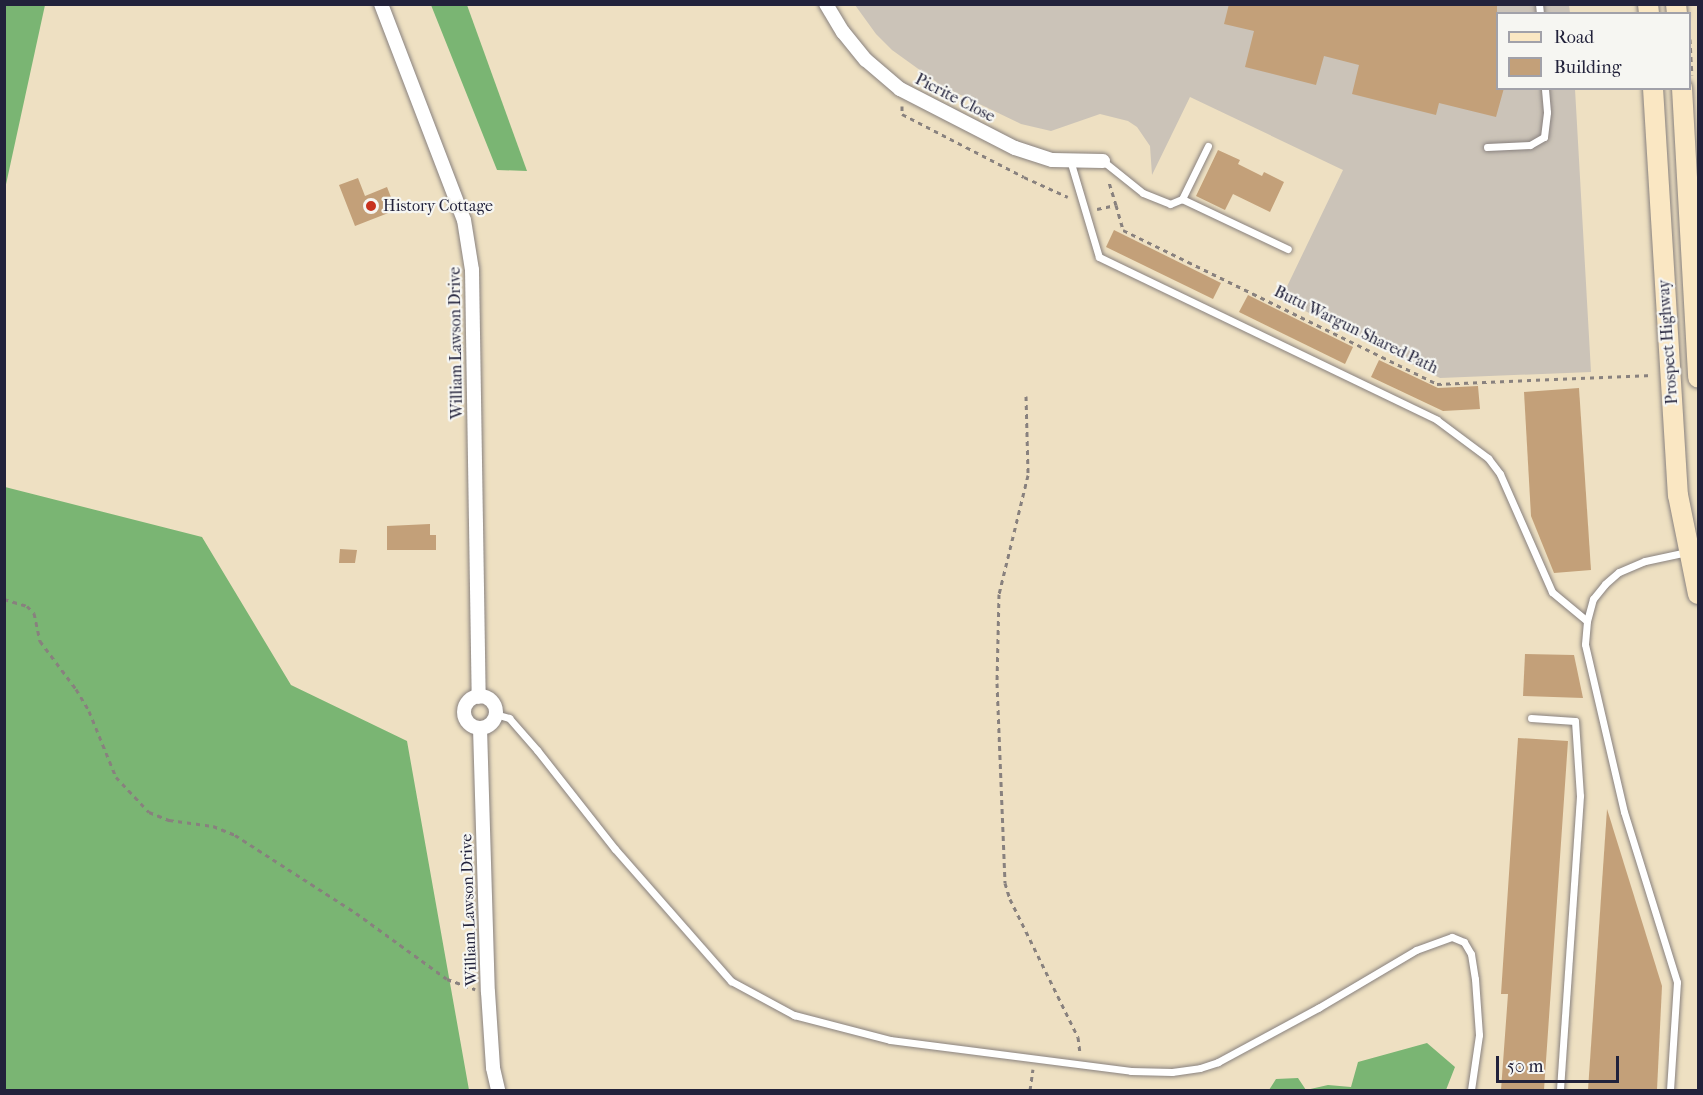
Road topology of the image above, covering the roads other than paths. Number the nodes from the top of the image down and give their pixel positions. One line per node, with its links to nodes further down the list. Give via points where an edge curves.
1 (381, 4): 16 (street, William Lawson Drive, via 464,220 472,270)
2 (826, 4): 8 (street, Picrite Close, via 866,60 900,89 1015,148 1052,160)
3 (1545, 90): 7 (lane, via 1544,137 1530,145)
4 (1653, 90): 13 (main road, Prospect Highway, via 1678,495)
5 (1682, 90): 12 (main road, Prospect Highway)
6 (1208, 146): 10 (lane)
7 (1487, 147)
8 (1070, 160): 9 (street, Picrite Close); 15 (lane, via 1099,257 1437,420 1488,458 1500,474 1552,592)
9 (1103, 161): 10 (lane, via 1143,193 1170,204)
10 (1182, 199): 11 (lane)
11 (1288, 249)
12 (1698, 378)
13 (1690, 551): 14 (main road, Prospect Highway); 15 (lane, via 1644,561 1619,572 1593,599)
14 (1698, 594)
15 (1587, 621): 23 (lane, via 1585,644 1606,743 1677,982)
16 (479, 697): 17 (street, via 493,704); 19 (street, via 469,701 464,716 470,725)
17 (495, 714): 19 (street, via 489,725); 21 (lane, via 509,718 615,849 731,981 794,1015 890,1040 1131,1071 1172,1072 1200,1068 1226,1057 1416,950 1452,937 1464,942 1471,954 1475,979 1479,1035)
18 (1531, 718): 22 (lane, via 1575,721 1580,796)
19 (480, 728): 20 (street, William Lawson Drive, via 488,992)
20 (498, 1090)
21 (1471, 1090)
22 (1560, 1090)
23 (1670, 1090)

